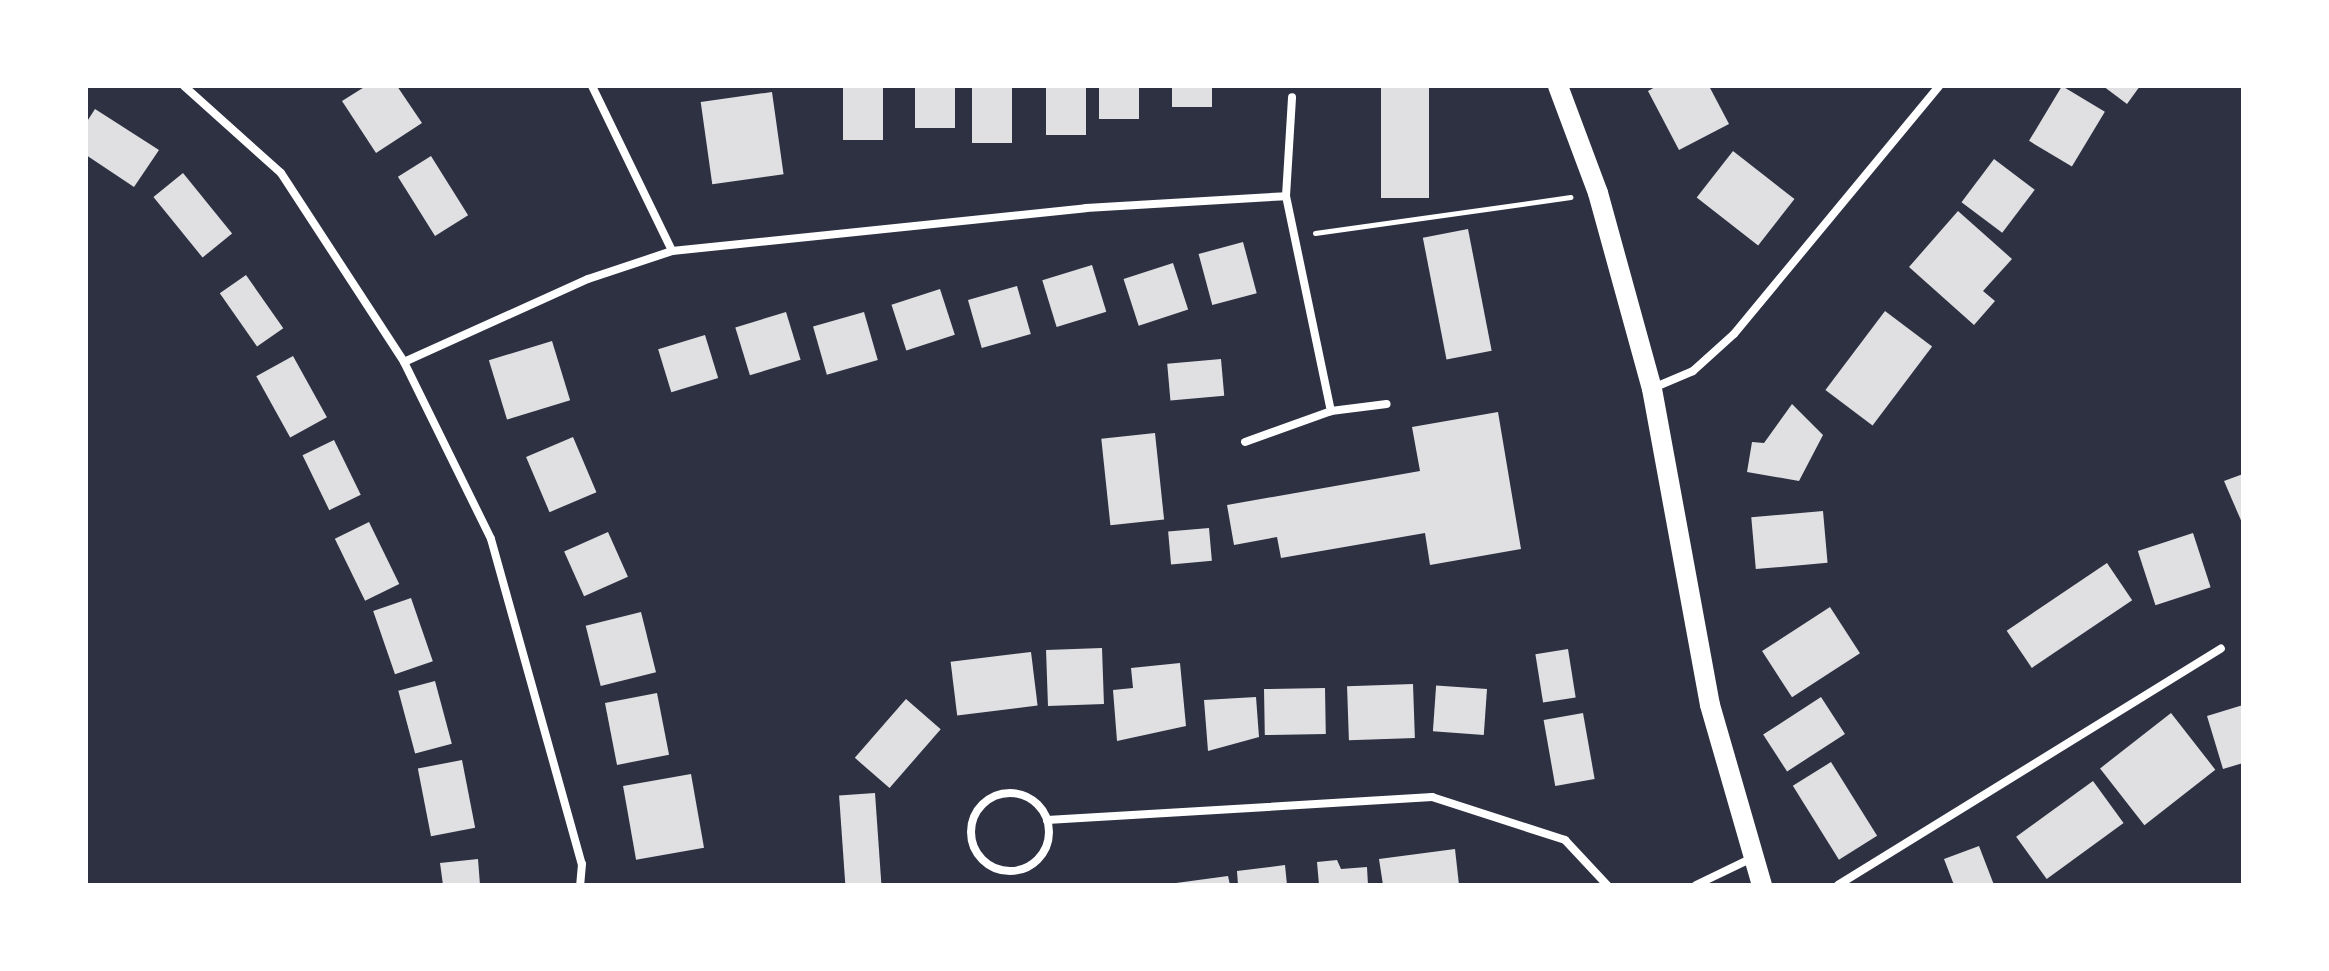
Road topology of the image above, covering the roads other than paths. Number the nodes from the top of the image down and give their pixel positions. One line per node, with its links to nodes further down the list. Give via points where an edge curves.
1 (184, 86): 8 (street, via 281,173)
2 (592, 86): 7 (street)
3 (1558, 86): 9 (main road, via 1598,193)
4 (1939, 86): 9 (street, via 1734,334 1693,371)
5 (1292, 97): 6 (street)
6 (1286, 196): 7 (street, via 1070,210); 11 (street)
7 (672, 251): 8 (street, via 588,279)
8 (404, 362): 16 (street, via 491,539 582,864)
9 (1652, 389): 15 (main road, via 1710,705)
10 (1387, 404): 11 (street)
11 (1331, 411): 12 (street)
12 (1245, 442)
13 (2221, 648): 20 (street)
14 (1047, 820): 14 (street, via 1047,845 1020,871 995,869 971,839 982,803 1006,792 1032,799); 17 (street, via 1432,797 1565,840)
15 (1753, 857): 18 (street); 19 (main road)
16 (580, 885)
17 (1607, 885)
18 (1696, 885)
19 (1762, 885)
20 (1838, 885)

